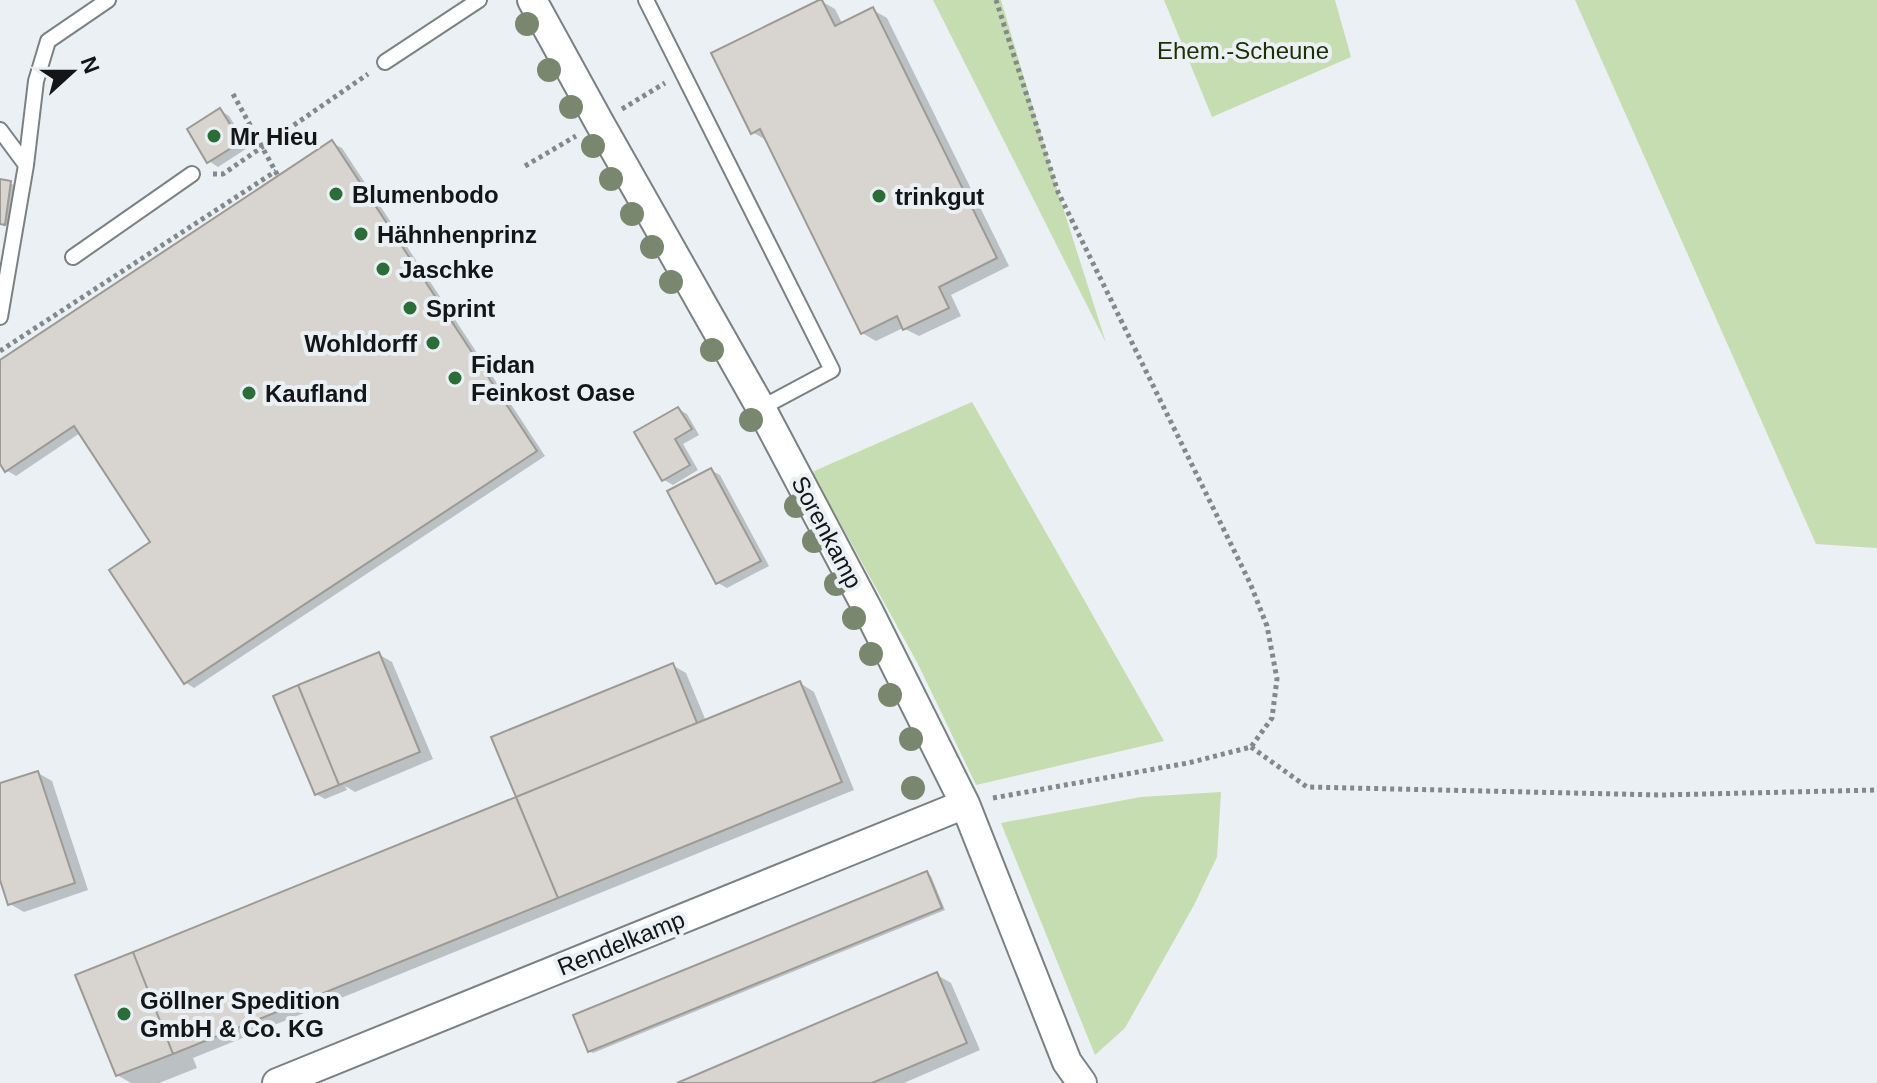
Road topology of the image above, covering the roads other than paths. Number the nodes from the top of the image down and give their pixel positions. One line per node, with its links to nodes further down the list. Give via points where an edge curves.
1 (108, 0): 7 (lane, via 48,41 36,81)
2 (479, 0): 5 (lane)
3 (532, 0): 11 (street, Sorenkamp)
4 (646, 0): 11 (lane, via 832,370)
5 (385, 62)
6 (0, 130): 7 (lane)
7 (26, 165): 10 (lane)
8 (192, 174): 9 (lane)
9 (73, 257)
10 (0, 317)
11 (761, 408): 12 (street, Sorenkamp)
12 (965, 804): 13 (street, Rendelkamp); 14 (street, Sorenkamp, via 1067,1062)
13 (277, 1083)
14 (1082, 1083)

